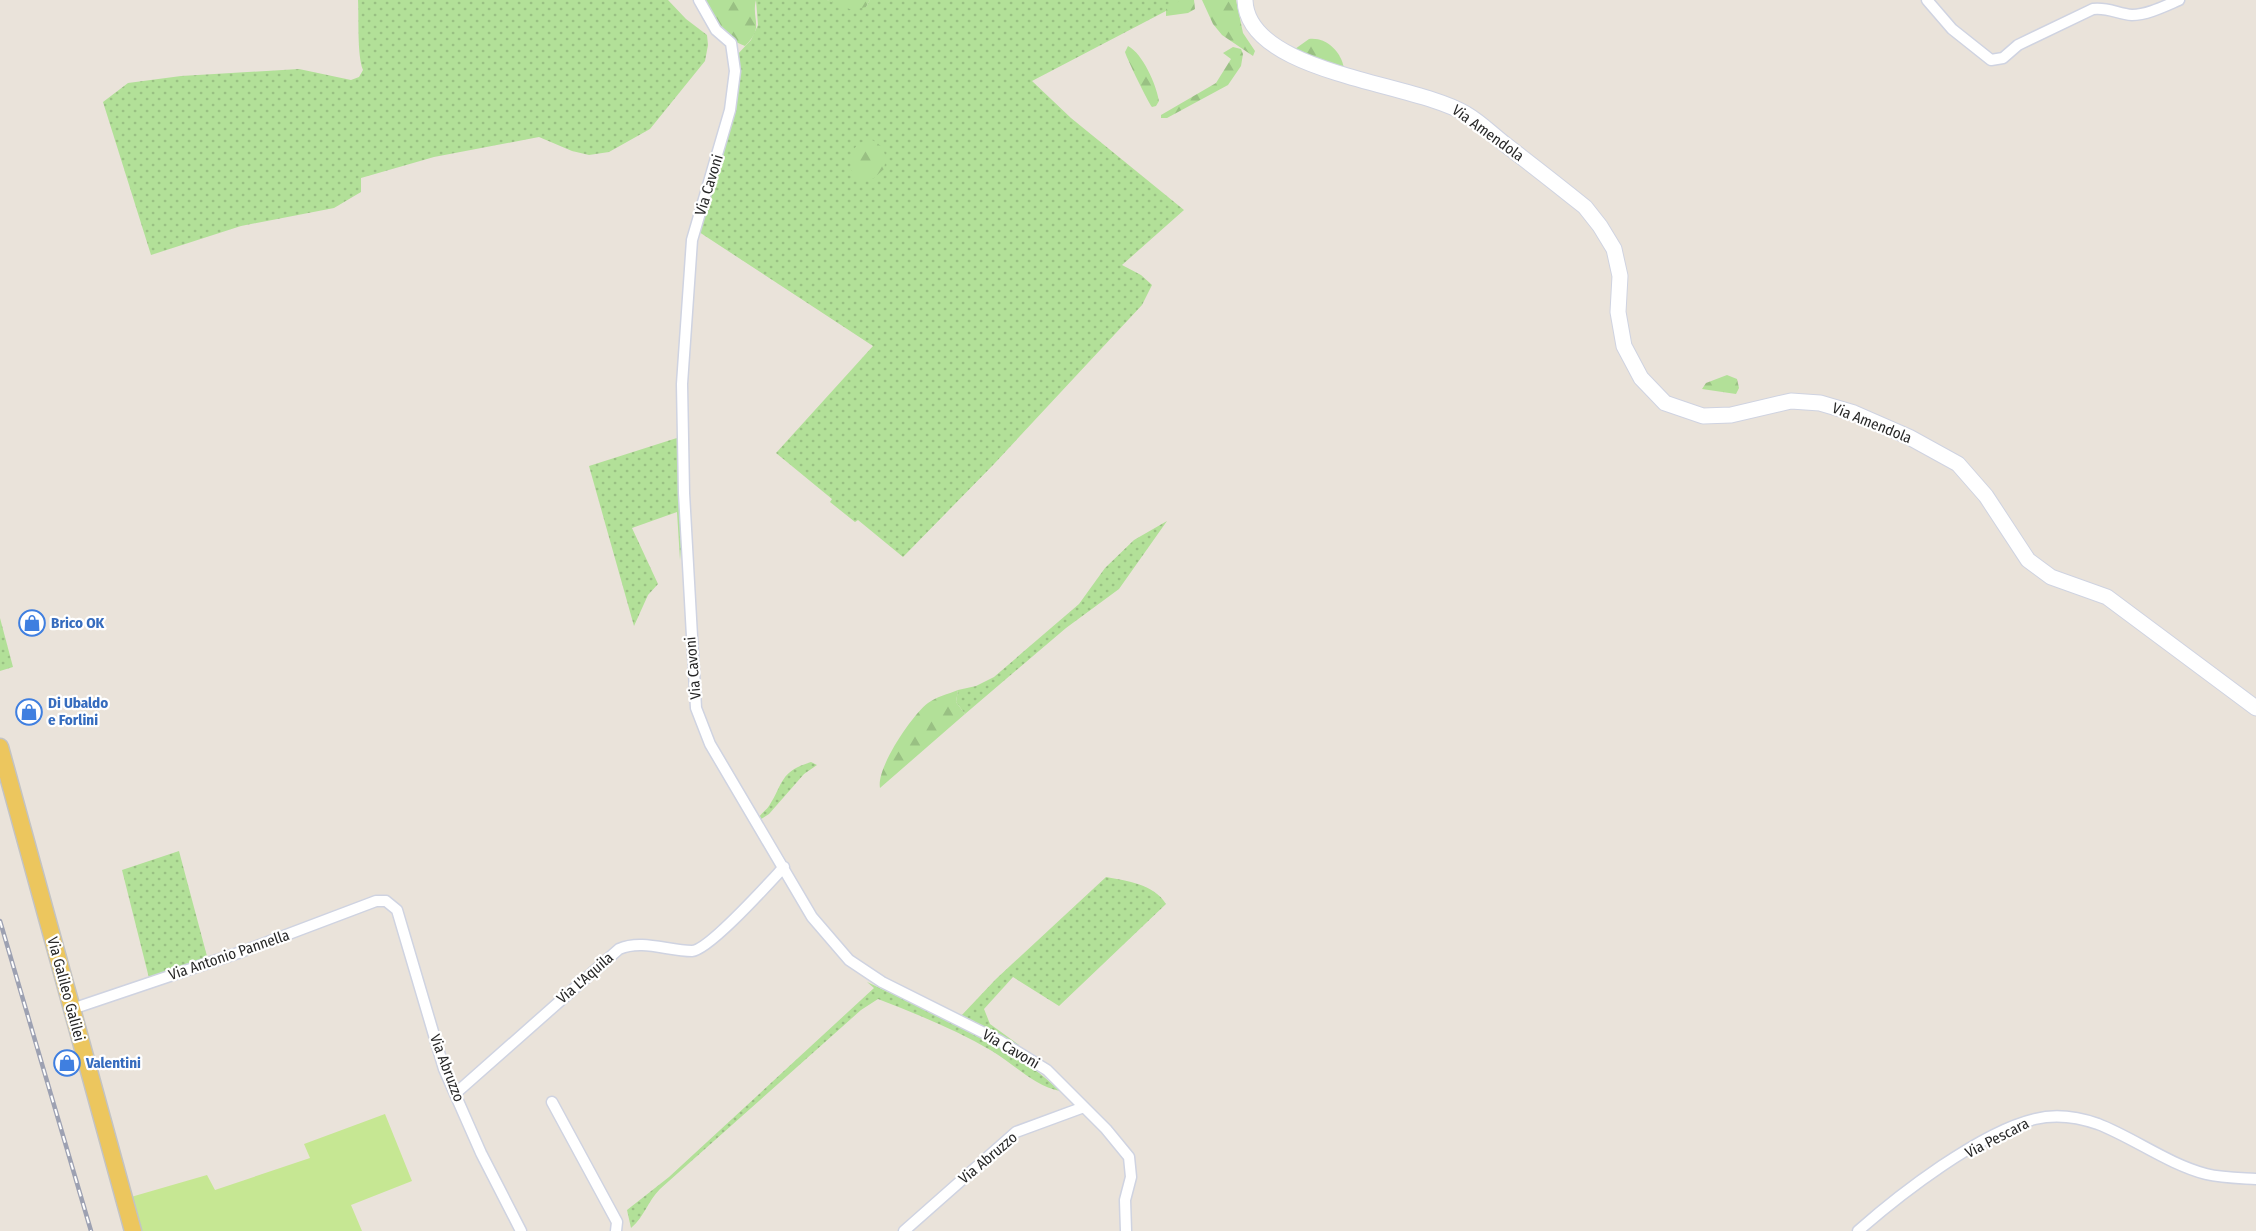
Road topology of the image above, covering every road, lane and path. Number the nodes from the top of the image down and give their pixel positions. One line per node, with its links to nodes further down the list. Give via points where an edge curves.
1 (699, 0): 7 (street, Via Cavoni, via 716,30 731,43 735,71 730,110 692,240 682,384 684,505 696,708 710,744)
2 (1245, 0): 5 (main road, Via Amendola, via 1254,27 1273,46 1305,62 1443,101 1467,114 1585,207 1614,249 1620,276 1618,312 1624,346 1641,378 1665,403 1702,416 1731,415 1791,401 1820,403 1909,436 1958,464 1986,496 2028,560 2052,577 2108,597)
3 (1928, 0): 4 (street, via 1952,29 1991,60 2003,58 2018,45 2093,9 2132,15)
4 (2179, 0)
5 (2256, 708)
6 (0, 747): 9 (main road, Via Galileo Galilei)
7 (784, 867): 10 (street, Via L'Aquila, via 714,938 695,951 630,944 619,948); 12 (street, Via Cavoni, via 812,917 849,960 882,982 1000,1041 1047,1070)
8 (386, 901): 9 (street, Via Antonio Pannella, via 376,901 242,952); 10 (street, Via Abruzzo, via 397,910 444,1069)
9 (72, 1009): 14 (main road, Via Galileo Galilei)
10 (456, 1093): 15 (street, Via Abruzzo)
11 (552, 1102): 16 (street, via 617,1222)
12 (1084, 1107): 17 (street, Via Abruzzo, via 1016,1132); 18 (street, Via Cavoni, via 1129,1157)
13 (2256, 1179): 19 (street, Via Pescara, via 2194,1170 2090,1122 2068,1117 2042,1118 2004,1131 1956,1158 1894,1199)
14 (133, 1231)
15 (521, 1231)
16 (616, 1231)
17 (904, 1231)
18 (1126, 1231)
19 (1858, 1231)

